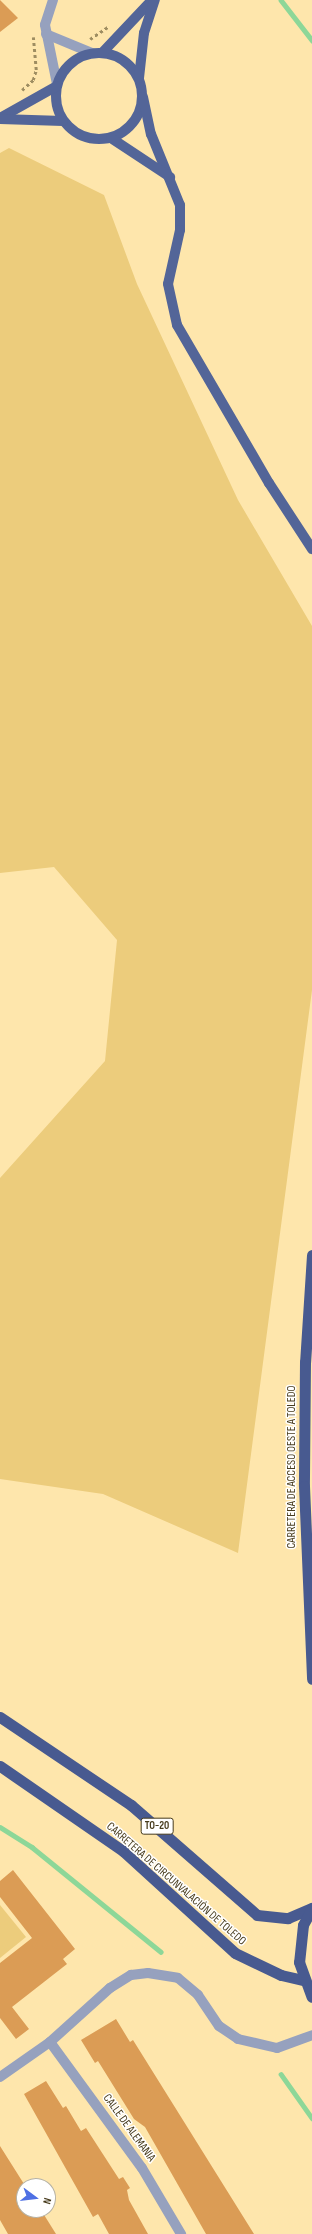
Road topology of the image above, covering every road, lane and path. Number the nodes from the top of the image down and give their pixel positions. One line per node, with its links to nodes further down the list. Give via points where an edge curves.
1 (54, 0): 4 (street, via 46,15)
2 (152, 0): 5 (main road)
3 (155, 0): 6 (main road, via 144,33)
4 (46, 34): 5 (street); 7 (street)
5 (97, 53): 6 (main road, via 130,65); 7 (main road, via 74,61)
6 (139, 78): 8 (main road)
7 (57, 85): 9 (main road); 10 (main road, via 55,98)
8 (143, 97): 11 (main road, via 134,123); 12 (main road, via 151,134)
9 (0, 118): 10 (main road)
10 (63, 121): 11 (main road, via 84,138)
11 (111, 138): 12 (main road)
12 (171, 178): 13 (main road, via 177,190 181,218 168,284 177,324 265,477)
13 (312, 549)
14 (312, 1255): 15 (highway, CARRETERA DE ACCESO OESTE A TOLEDO, via 305,1362 304,1486)
15 (312, 1679)
16 (0, 1718): 18 (highway, TO-20, via 131,1805 253,1912 288,1918)
17 (0, 1766): 19 (highway, CARRETERA DE CIRCUNVALACIÓN DE TOLEDO, via 123,1851 236,1953 281,1975)
18 (312, 1908): 19 (highway, TO-20, via 299,1943)
19 (303, 1980): 20 (highway, TO-20)
20 (312, 1997)
21 (312, 2027): 22 (street)
22 (310, 2036): 23 (street, via 277,2048 238,2039 219,2026 198,1995 178,1978 148,1973 131,1975 110,1988 79,2013)
23 (50, 2042): 24 (street); 25 (street, CALLE DE ALEMANIA, via 142,2168)
24 (0, 2077)
25 (181, 2234)

